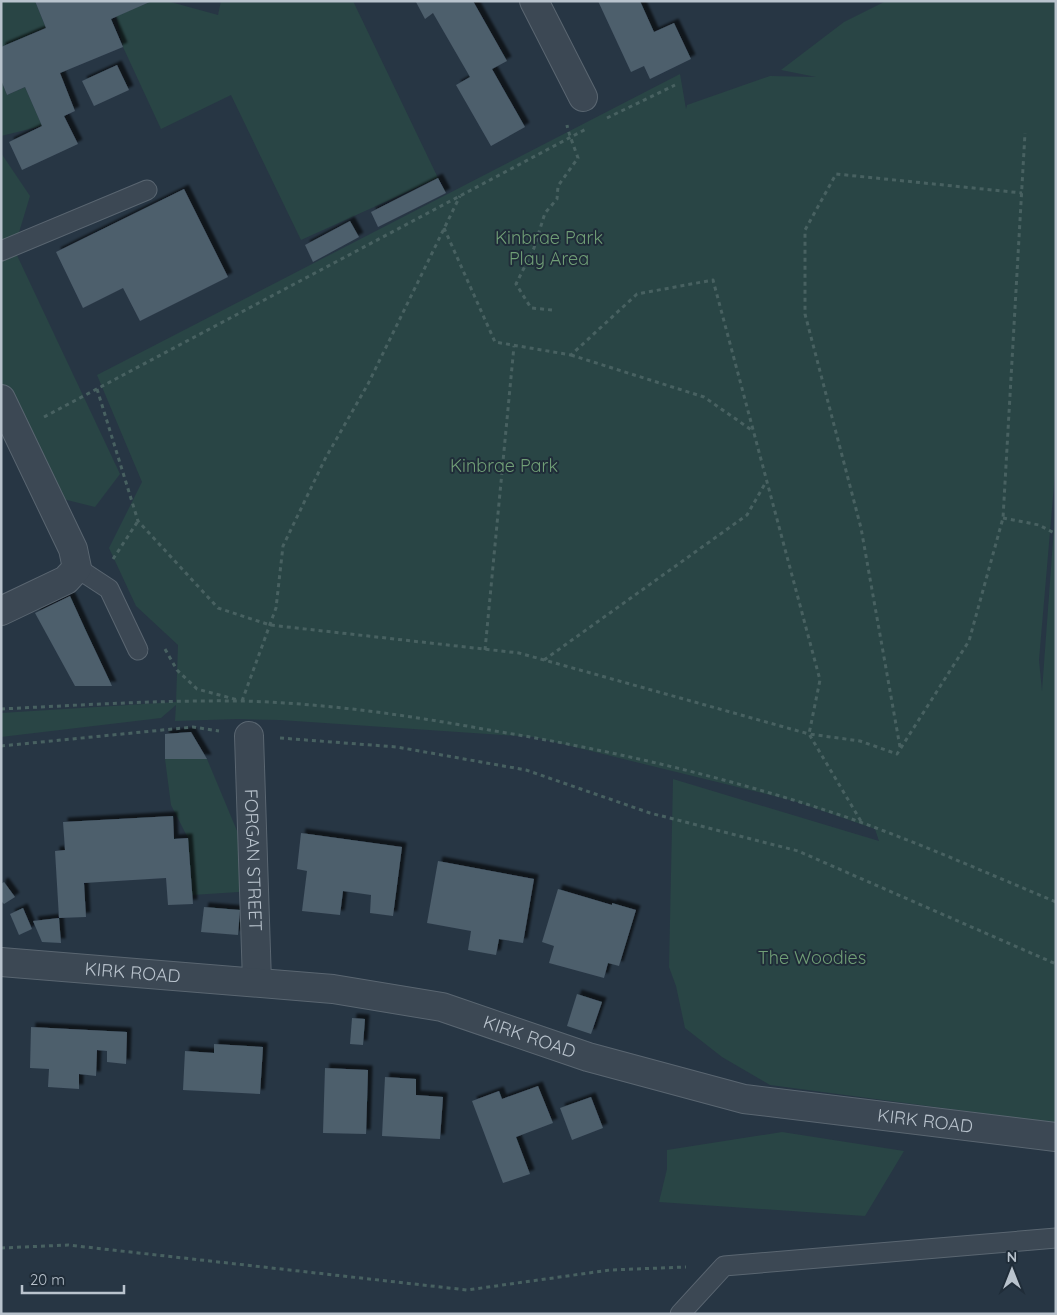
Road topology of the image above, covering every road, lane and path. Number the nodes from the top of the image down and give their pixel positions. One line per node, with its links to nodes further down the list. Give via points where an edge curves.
1 (534, 1): 3 (street)
2 (675, 85): 4 (path)
3 (584, 97): 7 (path, via 565,108 567,131)
4 (606, 119)
5 (588, 128): 7 (path)
6 (1025, 133): 9 (path)
7 (571, 136): 10 (path); 13 (path, via 578,158 558,186 557,199 545,213 534,248 516,284 531,308)
8 (147, 190): 12 (lane)
9 (1022, 193): 21 (path); 36 (path, via 836,174 804,230 806,314 861,528)
10 (460, 195): 11 (path); 16 (path)
11 (444, 228): 14 (path, via 495,342); 27 (path, via 368,384 325,459 283,546 276,608)
12 (1, 251)
13 (552, 310)
14 (514, 346): 15 (path); 29 (path)
15 (571, 355): 19 (path, via 704,397); 19 (path, via 637,294 713,280)
16 (97, 389): 18 (path); 22 (path)
17 (1, 399): 18 (street)
18 (17, 431): 25 (street, via 73,549)
19 (753, 432): 20 (path)
20 (766, 482): 30 (path, via 747,515); 33 (path, via 820,680)
21 (1003, 518): 23 (path); 36 (path, via 969,641)
22 (138, 521): 24 (path); 27 (path, via 218,608)
23 (1056, 534)
24 (111, 562)
25 (77, 568): 26 (street, via 66,580); 28 (lane, via 109,589)
26 (1, 612)
27 (270, 625): 29 (path); 31 (path)
28 (138, 650)
29 (485, 650): 30 (path, via 519,653)
30 (544, 661): 33 (path)
31 (242, 702): 32 (path, via 126,702); 37 (path, via 379,712 563,742 661,763 763,791)
32 (1, 710)
33 (809, 734): 36 (path, via 860,741 897,754); 37 (path)
34 (249, 736): 35 (path, via 193,727); 40 (path, via 397,747 526,770 650,813 798,851); 41 (street, FORGAN STREET)
35 (1, 746)
36 (900, 749)
37 (863, 824): 38 (path)
38 (1056, 902)
39 (1, 962): 41 (street, KIRK ROAD)
40 (1056, 964)
41 (257, 982): 42 (street, KIRK ROAD, via 333,989 442,1007 588,1057 744,1099)
42 (1056, 1137)
43 (1056, 1238): 45 (lane)
44 (1, 1248): 45 (path, via 68,1245 467,1290 610,1270)
45 (724, 1266): 46 (lane)
46 (680, 1314)

